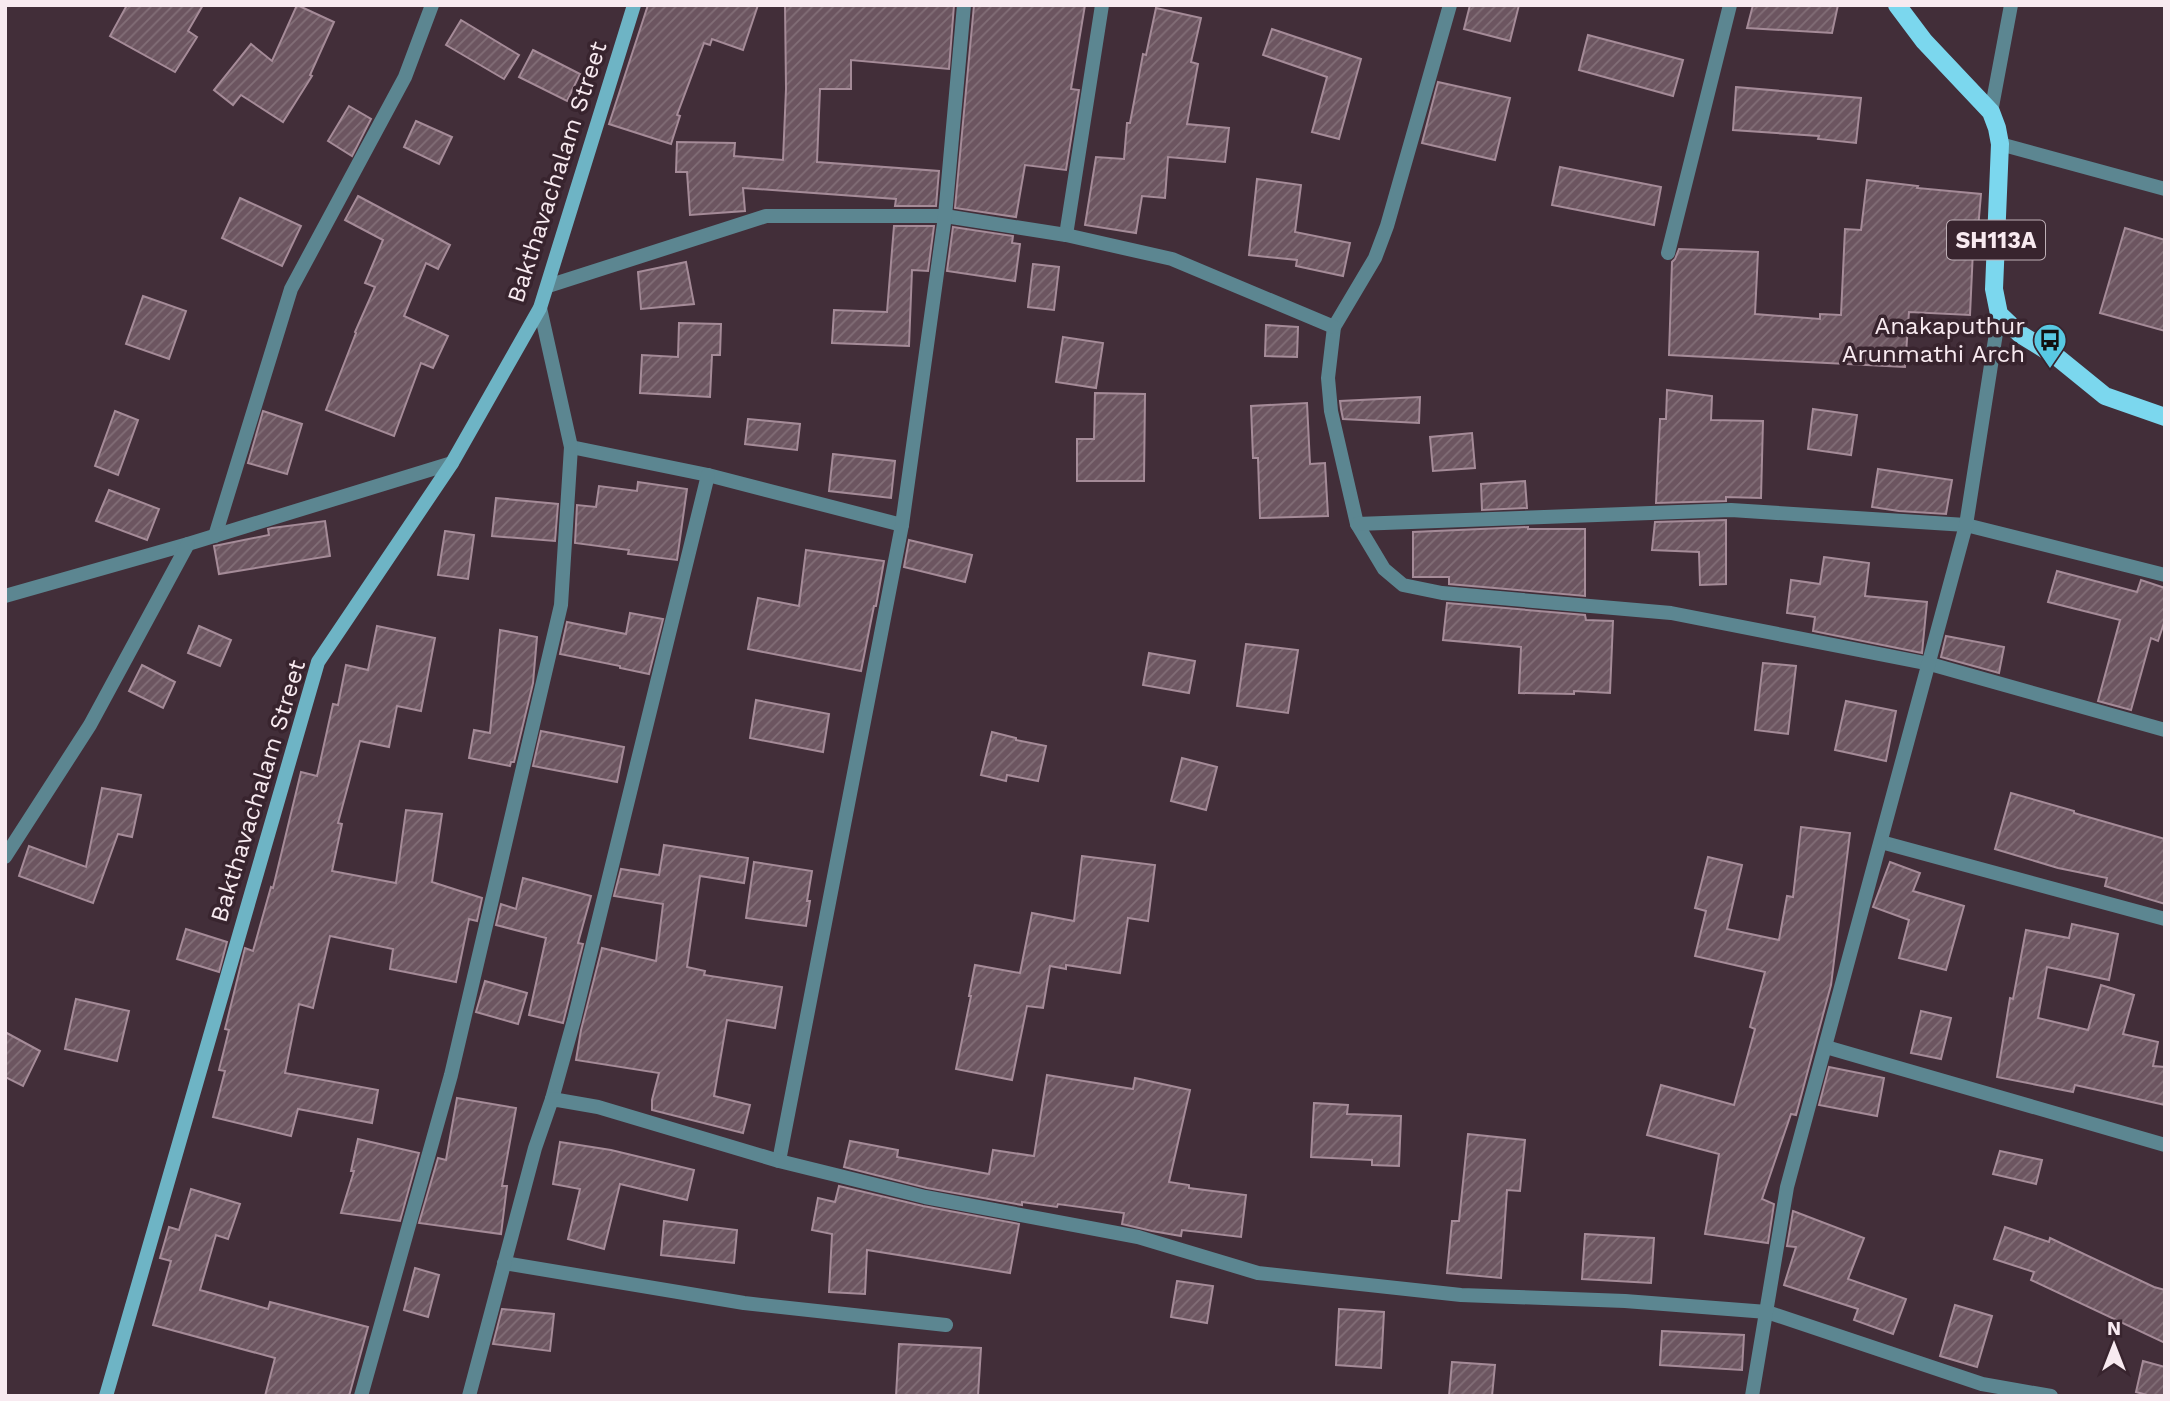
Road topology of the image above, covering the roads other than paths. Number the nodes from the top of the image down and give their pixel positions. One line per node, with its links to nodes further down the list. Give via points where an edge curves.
1 (432, 5): 26 (street, via 405,77 291,289)
2 (634, 5): 15 (street, Bakthavachalam Street)
3 (964, 5): 12 (street)
4 (1102, 5): 13 (street)
5 (1450, 5): 18 (street, via 1387,226 1375,258)
6 (1730, 5): 14 (street)
7 (1897, 5): 9 (main road, SH113A)
8 (2011, 5): 9 (street)
9 (1991, 112): 10 (main road, SH113A)
10 (2000, 144): 11 (street); 17 (main road, SH113A, via 1994,289)
11 (2165, 189)
12 (945, 216): 13 (street); 15 (street, via 766,216); 24 (street)
13 (1066, 234): 18 (street, via 1172,259)
14 (1668, 253)
15 (548, 286): 16 (street, Bakthavachalam Street)
16 (540, 308): 20 (street); 21 (street, Bakthavachalam Street)
17 (1999, 314): 19 (main road, via 2105,396); 25 (street)
18 (1334, 327): 23 (street, via 1328,378 1331,411)
19 (2165, 416)
20 (571, 447): 22 (street); 43 (street, via 561,606 451,1074)
21 (452, 463): 26 (street); 42 (street, Bakthavachalam Street, via 317,662)
22 (708, 475): 24 (street); 36 (street)
23 (1357, 524): 25 (street, via 1731,510); 30 (street, via 1384,569 1403,584 1442,593 1671,613)
24 (902, 525): 38 (street)
25 (1966, 525): 28 (street); 30 (street)
26 (215, 536): 27 (street)
27 (188, 544): 29 (street); 33 (street, via 90,725)
28 (2165, 575)
29 (5, 596)
30 (1930, 664): 31 (street); 32 (street)
31 (2165, 730)
32 (1881, 842): 34 (street); 35 (street)
33 (5, 857)
34 (2165, 919)
35 (1826, 1047): 37 (street); 40 (street, via 1787,1187)
36 (552, 1099): 38 (street, via 598,1107); 39 (street)
37 (2165, 1145)
38 (779, 1161): 40 (street, via 925,1197 1138,1237 1258,1273 1461,1295)
39 (504, 1264): 41 (street, via 744,1303); 44 (street)
40 (1767, 1312): 45 (street); 46 (street, via 1982,1384)
41 (946, 1325)
42 (106, 1396)
43 (361, 1396)
44 (469, 1396)
45 (1752, 1396)
46 (2050, 1396)

